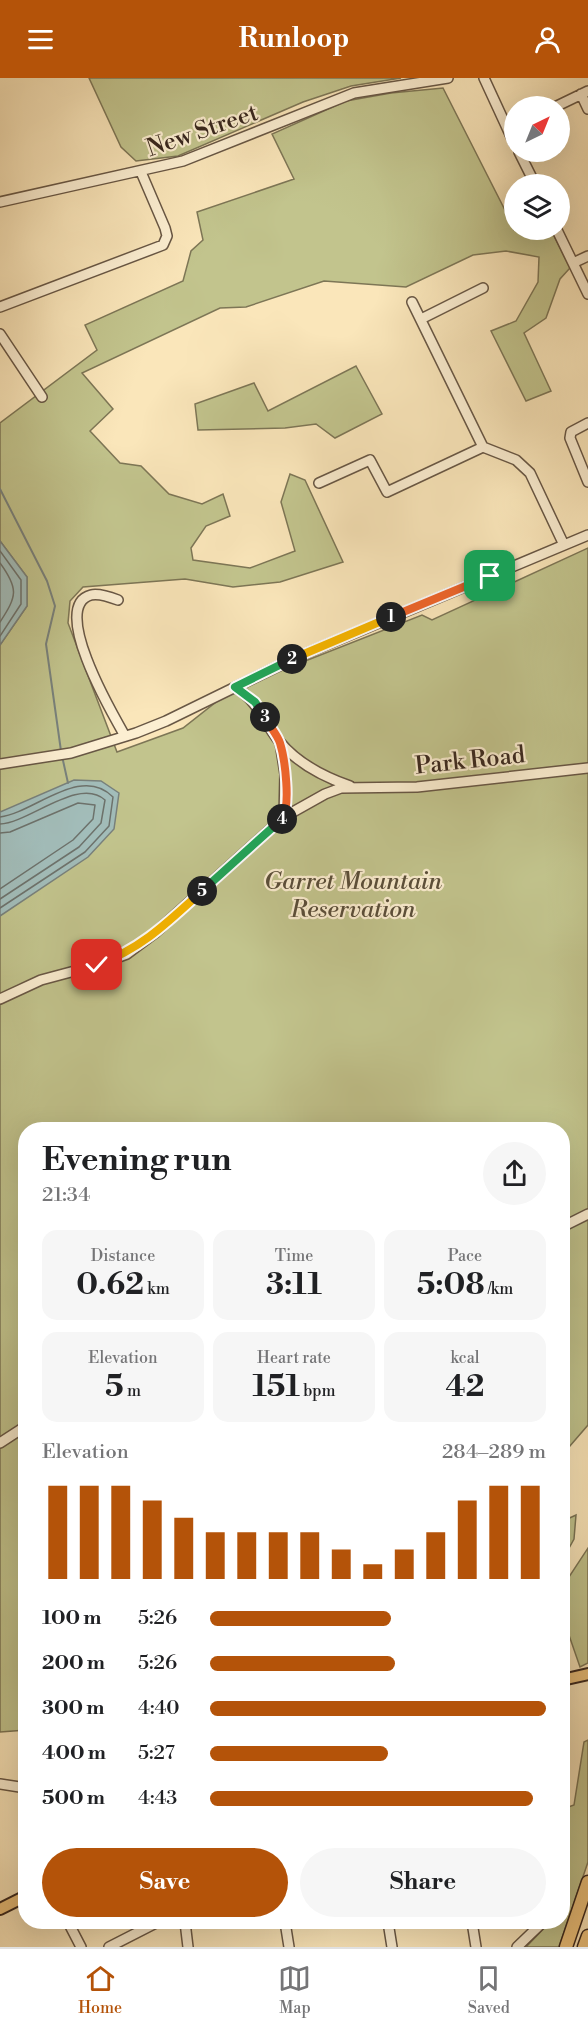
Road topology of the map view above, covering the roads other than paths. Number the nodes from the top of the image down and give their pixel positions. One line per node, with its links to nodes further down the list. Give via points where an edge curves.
1 (448, 78): 7 (street, New Street, via 338,97 183,161)
2 (484, 78): 6 (street)
3 (585, 93): 4 (street); 5 (street)
4 (570, 100)
5 (588, 109)
6 (504, 114)
7 (141, 172): 8 (street, New Street); 15 (street, via 165,228 163,245)
8 (0, 202)
9 (562, 240): 11 (street)
10 (588, 256): 11 (street)
11 (573, 263): 13 (street)
12 (483, 288): 16 (street)
13 (588, 294)
14 (412, 302): 16 (street)
15 (0, 307)
16 (421, 319): 20 (street)
17 (0, 334): 18 (street)
18 (42, 398)
19 (588, 423): 21 (street, via 571,432 571,445)
20 (483, 447): 22 (street, via 387,492 370,460); 24 (street, via 516,460 530,473)
21 (588, 482)
22 (319, 483)
23 (588, 535): 24 (street)
24 (564, 545): 26 (street)
25 (118, 600): 27 (street, via 94,594 84,598 78,605 76,623 98,686)
26 (235, 687): 27 (street); 28 (street, Park Road, via 255,702)
27 (125, 736): 29 (street, via 43,759)
28 (280, 742): 31 (street, Park Road, via 316,772); 32 (street, Park Road, via 285,774)
29 (0, 764)
30 (588, 768): 31 (street, Park Road, via 417,787)
31 (356, 788): 32 (street, Park Road, via 325,794)
32 (284, 817): 33 (street, Park Road, via 127,954 41,980)
33 (0, 999)
34 (588, 1214): 35 (street)
35 (570, 1223)
36 (18, 1431): 37 (street)
37 (0, 1443)
38 (588, 1674): 39 (main road)
39 (570, 1678)
40 (0, 1784): 41 (street)
41 (18, 1787)
42 (588, 1882): 60 (highway)
43 (18, 1900): 44 (main road)
44 (0, 1909)
45 (72, 1929): 53 (street)
46 (145, 1929): 54 (street)
47 (185, 1929): 55 (street)
48 (286, 1929): 56 (street)
49 (389, 1929): 57 (street)
50 (473, 1929): 58 (street)
51 (536, 1929): 59 (street)
52 (588, 1936): 61 (highway)
53 (81, 1947)
54 (108, 1947)
55 (188, 1947)
56 (289, 1947)
57 (392, 1947)
58 (476, 1947)
59 (517, 1947)
60 (566, 1947)
61 (584, 1947)

